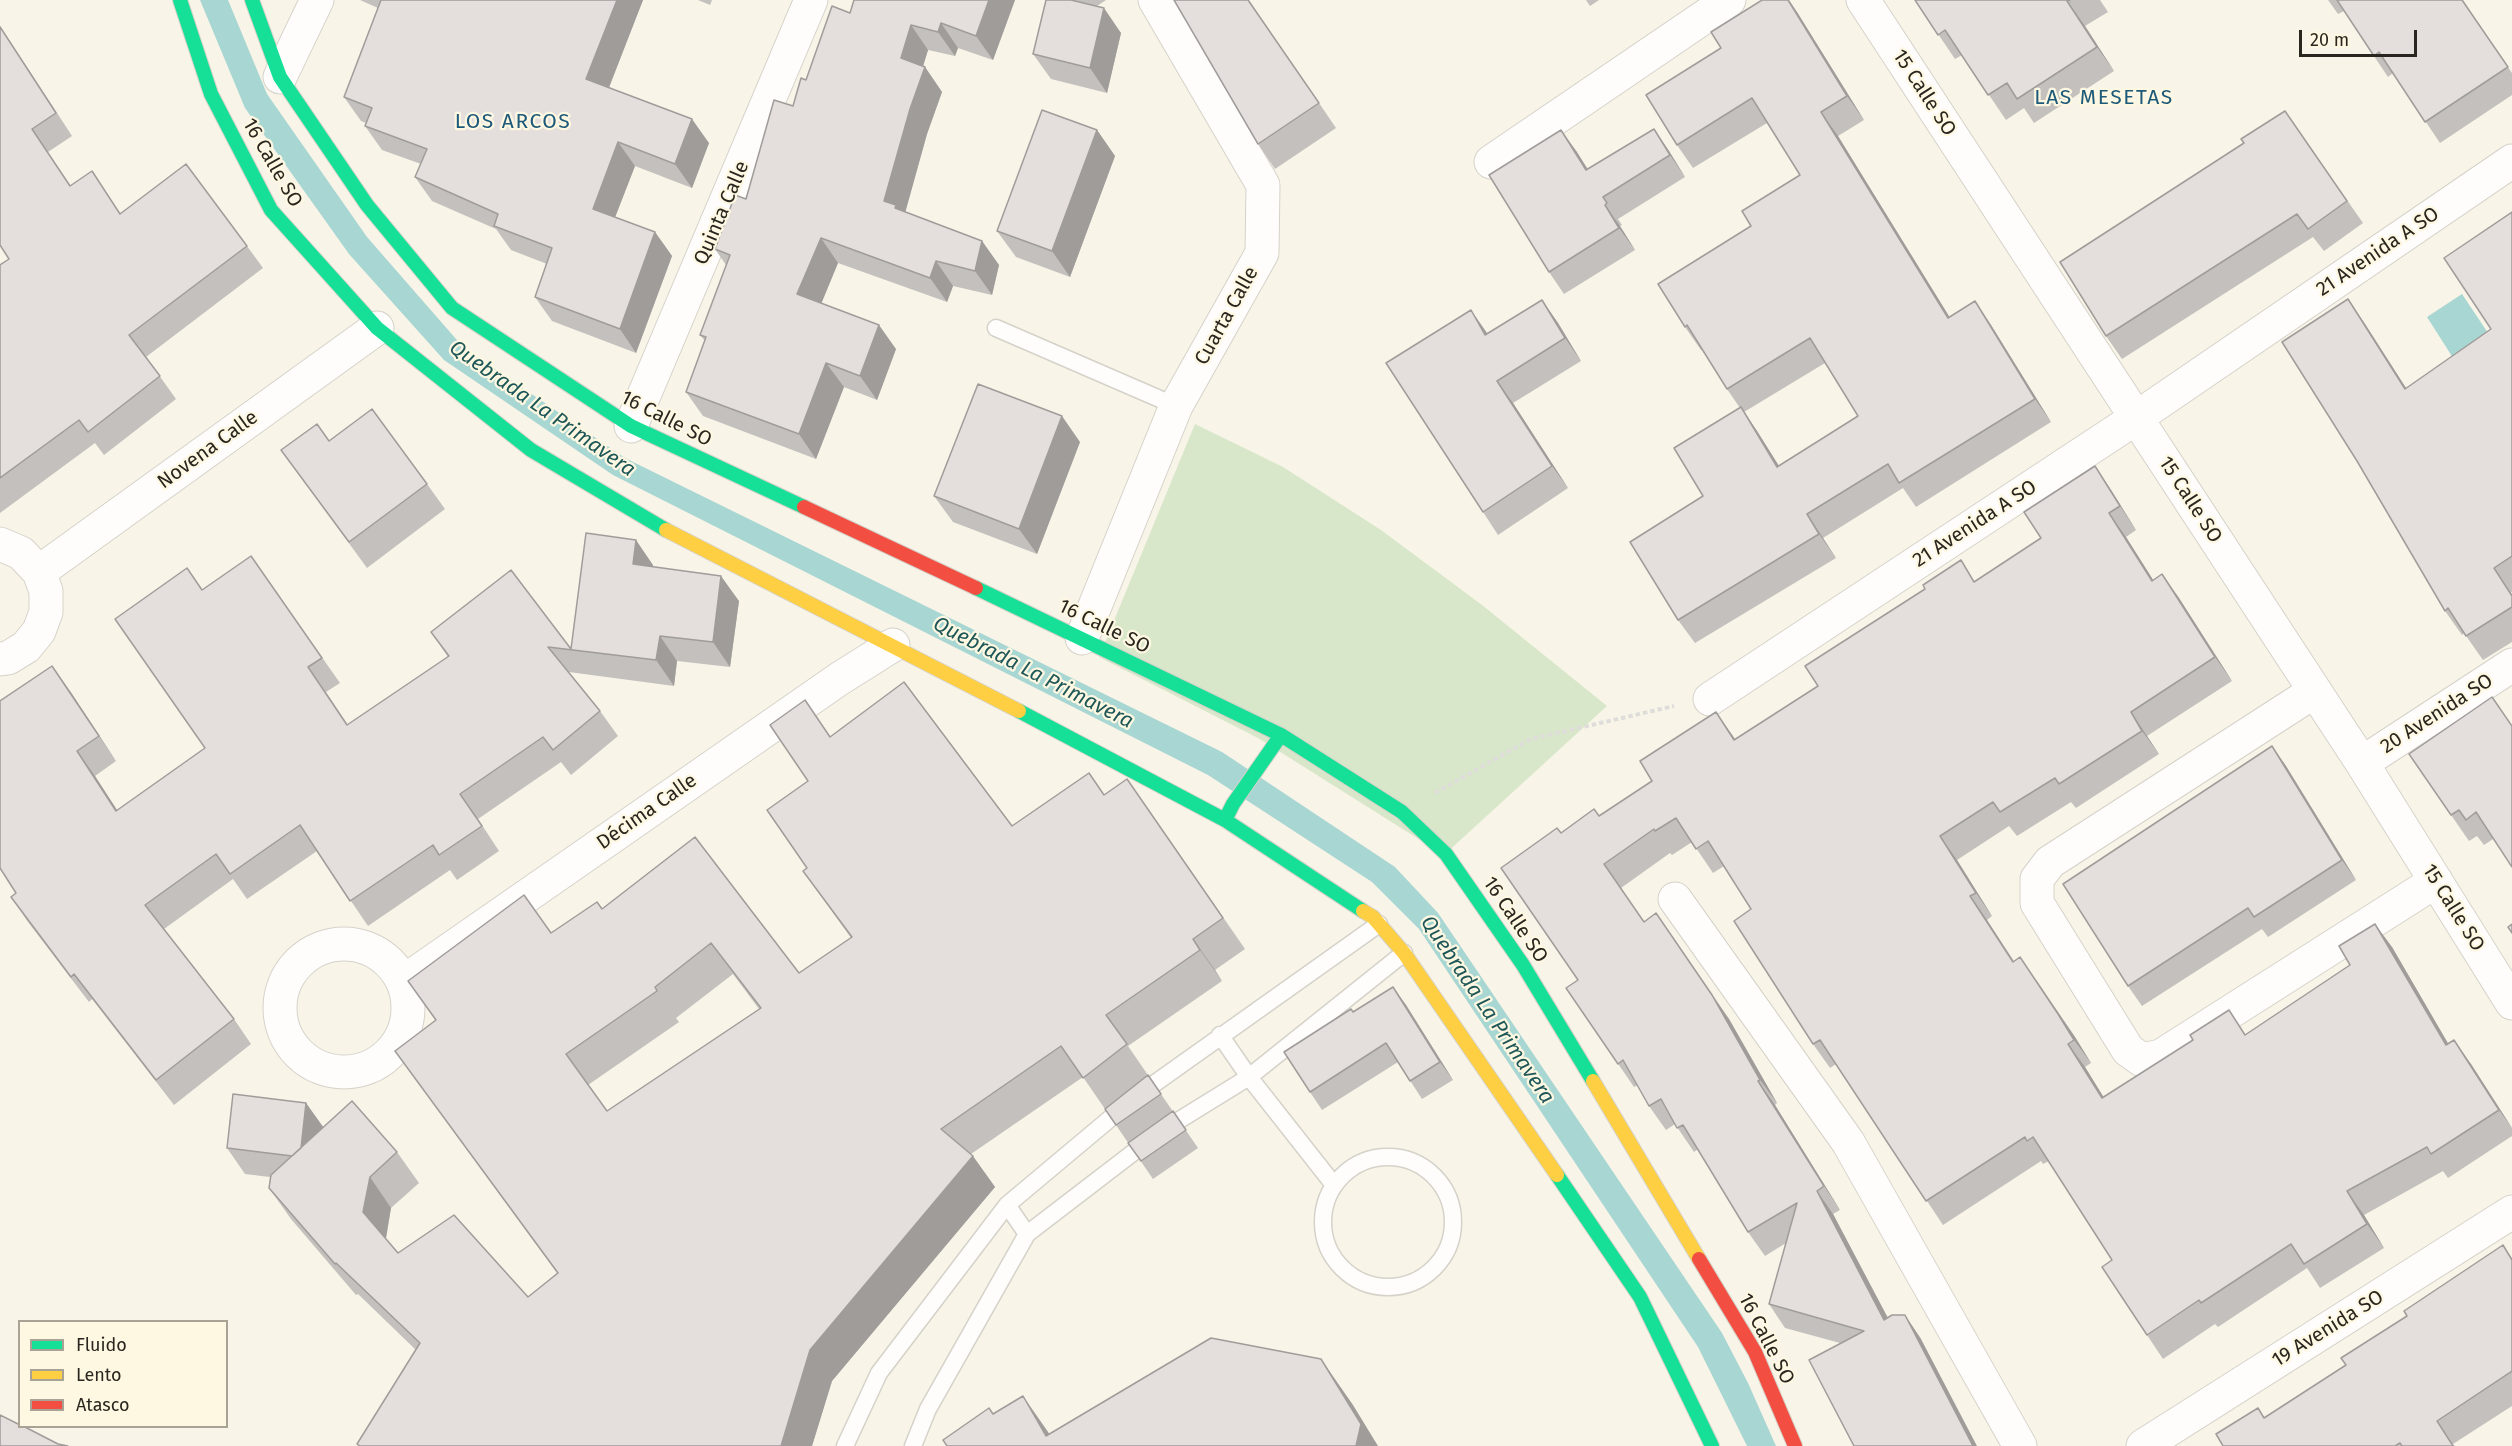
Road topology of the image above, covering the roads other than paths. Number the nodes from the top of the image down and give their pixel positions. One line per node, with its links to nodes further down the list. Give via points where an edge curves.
1 (180, 0): 11 (street, 16 Calle SO, via 211,94 271,210)
2 (252, 0): 8 (street, 16 Calle SO)
3 (317, 0): 8 (street)
4 (811, 0): 15 (street, Quinta Calle)
5 (1155, 0): 13 (street, Cuarta Calle, via 1263,185 1262,253)
6 (1729, 0): 10 (street)
7 (1863, 0): 14 (street, 15 Calle SO)
8 (280, 77): 15 (street, 16 Calle SO, via 367,205 452,308)
9 (2512, 160): 14 (street, 21 Avenida A SO)
10 (1491, 162)
11 (377, 328): 17 (street, Novena Calle); 19 (street, 16 Calle SO, via 531,450 657,525)
12 (996, 328): 13 (lane)
13 (1176, 406): 18 (street, Cuarta Calle)
14 (2136, 418): 22 (street, 15 Calle SO); 23 (street, 21 Avenida A SO)
15 (632, 426): 18 (street, 16 Calle SO)
16 (0, 544): 17 (street, via 21,553)
17 (39, 572): 20 (street, via 46,591 46,612 39,632 26,647)
18 (1082, 638): 24 (street, 16 Calle SO)
19 (892, 645): 26 (street, 16 Calle SO); 31 (street, Décima Calle)
20 (0, 659)
21 (2512, 664): 25 (street, 20 Avenida SO)
22 (2315, 691): 25 (street, 15 Calle SO); 27 (street, via 2050,862 2037,879 2037,903 2128,1050 2142,1060 2161,1056)
23 (1710, 699)
24 (1281, 735): 26 (street); 42 (street, 16 Calle SO, via 1402,812 1446,854 1523,965 1755,1352)
25 (2362, 763): 27 (street, 15 Calle SO)
26 (1225, 820): 29 (street, 16 Calle SO)
27 (2436, 881): 32 (street, 15 Calle SO)
28 (1675, 900): 43 (street, via 1848,1142)
29 (1378, 924): 30 (street, 16 Calle SO); 33 (lane)
30 (1404, 953): 34 (lane); 41 (street, 16 Calle SO, via 1640,1297)
31 (402, 982)
32 (2512, 1003)
33 (1220, 1035): 34 (lane); 36 (lane, via 1137,1096)
34 (1249, 1077): 35 (lane); 38 (lane, via 1160,1132)
35 (1334, 1185): 35 (lane, via 1325,1204 1323,1225 1327,1245 1352,1276 1371,1285 1391,1287 1411,1283 1429,1273 1443,1258 1454,1219 1450,1199 1440,1180 1424,1167 1406,1158 1365,1160)
36 (1007, 1205): 38 (lane); 39 (lane, via 879,1372)
37 (2512, 1212): 44 (street, 19 Avenida SO)
38 (1027, 1234): 40 (lane, via 928,1408)
39 (845, 1446)
40 (914, 1446)
41 (1712, 1446)
42 (1795, 1446)
43 (2020, 1446)
44 (2143, 1446)

